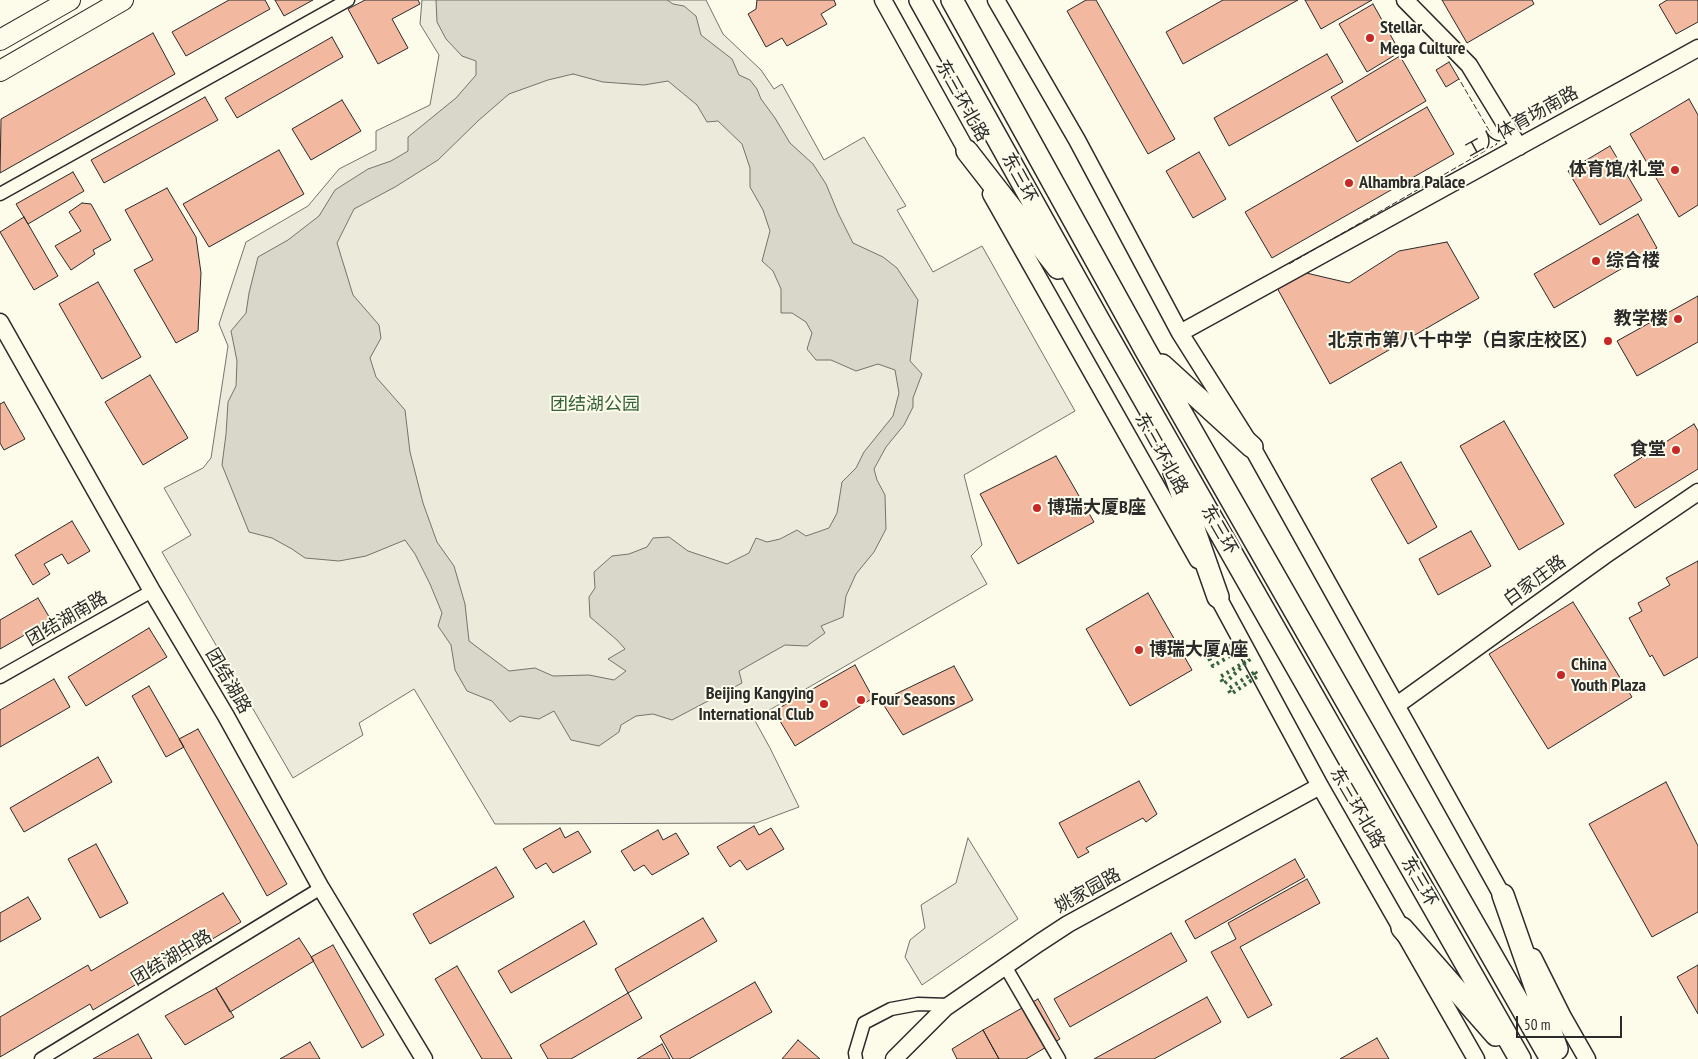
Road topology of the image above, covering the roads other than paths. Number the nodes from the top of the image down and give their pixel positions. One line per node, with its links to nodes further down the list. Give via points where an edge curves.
1 (70, 0): 9 (main road)
2 (122, 0): 11 (main road)
3 (348, 0): 14 (street)
4 (883, 0): 13 (street, 东三环北路)
5 (920, 0): 16 (highway, 东三环)
6 (952, 0): 18 (highway, 东三环)
7 (996, 0): 17 (street, via 1077,140)
8 (1405, 0): 12 (street, via 1470,64)
9 (0, 40)
10 (1698, 48): 12 (street, 工人体育场南路)
11 (0, 71)
12 (1519, 147): 17 (street, 工人体育场南路)
13 (967, 151): 16 (highway); 23 (street, 东三环北路)
14 (0, 194)
15 (0, 322): 22 (street, 团结湖路)
16 (1101, 324): 19 (highway, 东三环)
17 (1180, 333): 20 (street)
18 (1146, 350): 20 (highway); 39 (highway, 东三环)
19 (1156, 420): 23 (highway); 38 (highway, 东三环)
20 (1252, 447): 25 (street)
21 (1698, 492): 25 (street, 白家庄路)
22 (152, 591): 24 (street, 团结湖南路); 27 (street, 团结湖路)
23 (1218, 597): 26 (street, 东三环北路)
24 (0, 677)
25 (1397, 705): 28 (street)
26 (1320, 786): 29 (street, 东三环北路); 30 (street, 姚家园路, via 1068,924)
27 (321, 888): 32 (street, 团结湖中路); 33 (street, 团结湖路)
28 (1502, 895): 40 (highway); 41 (street)
29 (1402, 928): 37 (street, 东三环北路); 38 (highway)
30 (1005, 966): 31 (street, 姚家园路); 36 (street)
31 (949, 1005): 34 (street, via 918,1004 890,1009 864,1023); 35 (street, 姚家园路)
32 (41, 1059)
33 (424, 1059)
34 (856, 1059)
35 (894, 1059)
36 (1059, 1059)
37 (1476, 1059)
38 (1519, 1059)
39 (1551, 1059)
40 (1560, 1059)
41 (1587, 1059)

